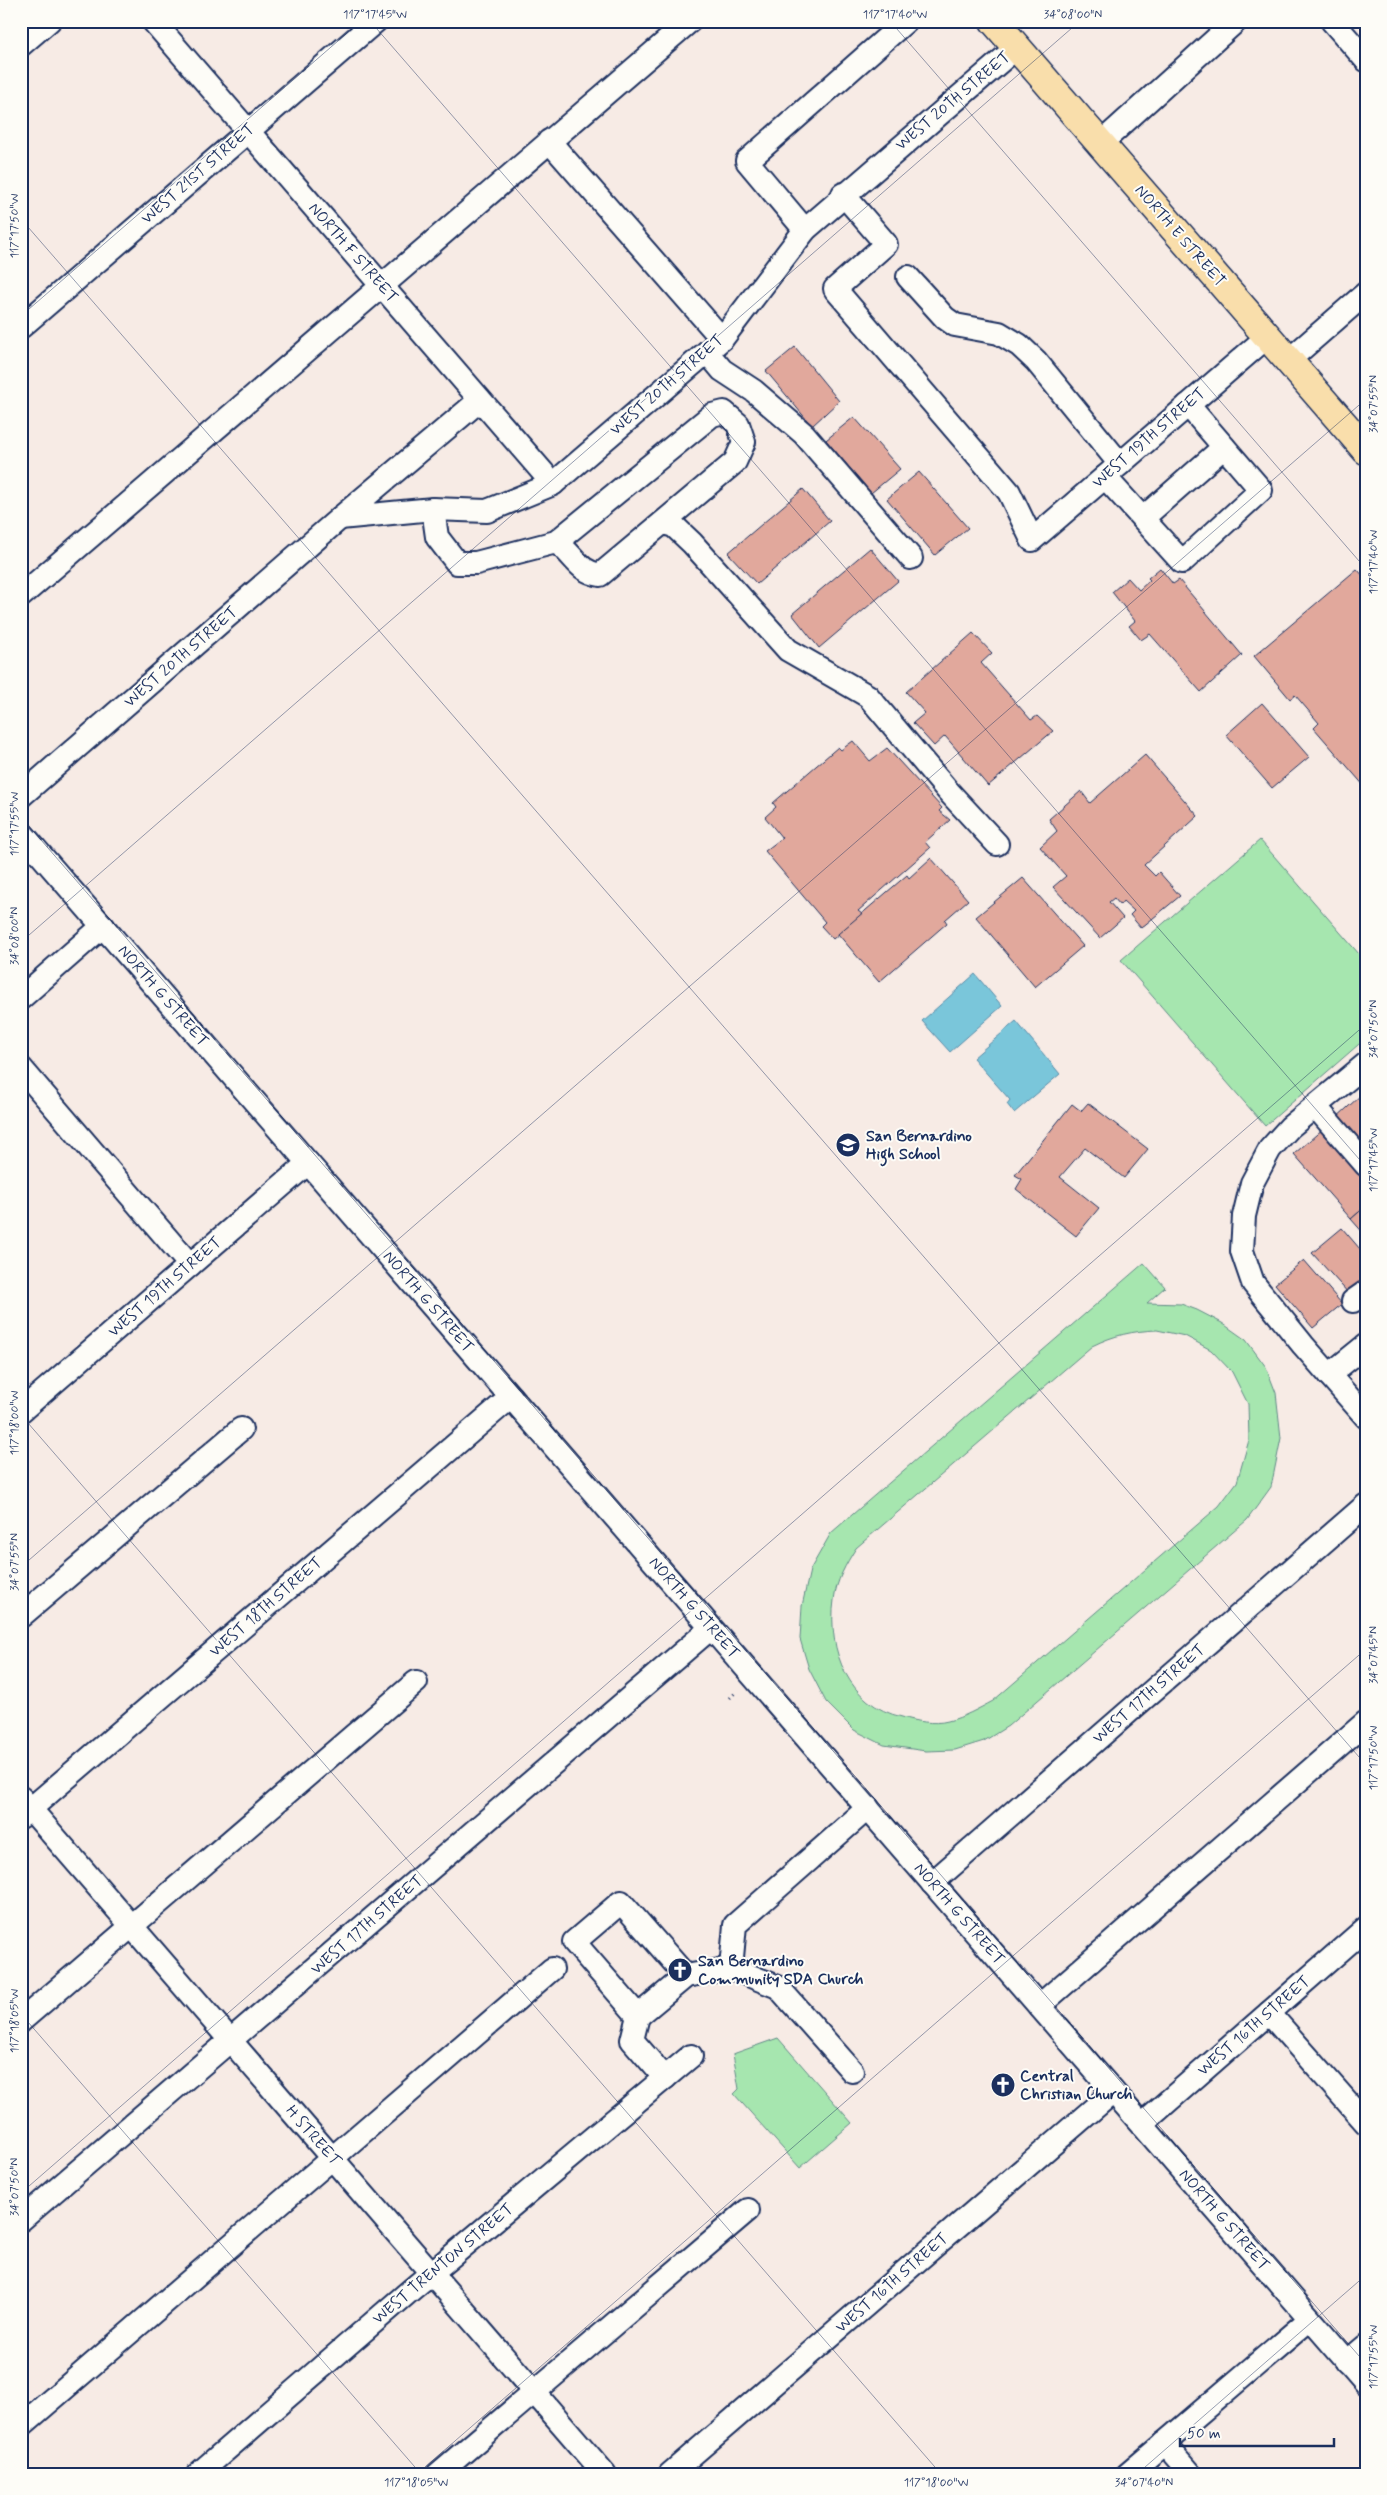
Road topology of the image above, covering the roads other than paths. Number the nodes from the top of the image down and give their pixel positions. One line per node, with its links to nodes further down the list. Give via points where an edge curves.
1 (49, 21): 9 (street)
2 (153, 21): 12 (street, NORTH F STREET)
3 (376, 21): 12 (street, WEST 21ST STREET)
4 (690, 21): 13 (street)
5 (906, 21): 16 (street, via 747,161)
6 (994, 21): 10 (main road, NORTH E STREET)
7 (1236, 21): 14 (street)
8 (1332, 21): 11 (street)
9 (21, 45)
10 (1017, 46): 14 (main road, NORTH E STREET); 15 (street, WEST 20TH STREET)
11 (1366, 60)
12 (247, 131): 18 (street, NORTH F STREET); 20 (street, WEST 21ST STREET)
13 (549, 141): 18 (street); 22 (street)
14 (1100, 144): 21 (main road, NORTH E STREET)
15 (843, 194): 16 (street, WEST 20TH STREET); 30 (street, WEST 19TH STREET, via 886,244 835,289 1009,492 1032,540)
16 (805, 230): 22 (street, WEST 20TH STREET)
17 (908, 276): 30 (street, via 955,325 1000,333 1020,345 1036,361)
18 (381, 285): 25 (street, NORTH F STREET); 38 (street)
19 (1366, 293): 23 (street)
20 (21, 327)
21 (1267, 337): 23 (main road, NORTH E STREET); 26 (street, WEST 19TH STREET)
22 (715, 346): 24 (street, via 722,370); 31 (street, WEST 20TH STREET)
23 (1288, 361): 29 (main road, NORTH E STREET)
24 (739, 381): 27 (street); 37 (street, via 804,434)
25 (480, 400): 31 (street, NORTH F STREET); 33 (street, WEST 20TH STREET)
26 (1188, 405): 28 (street); 30 (street, WEST 19TH STREET)
27 (724, 412): 35 (street, via 738,424 744,442 735,462); 36 (street, via 712,415)
28 (1224, 447): 34 (street); 34 (street, via 1261,490 1182,562)
29 (1366, 450)
30 (1113, 470): 34 (street)
31 (553, 484): 32 (street, WEST 20TH STREET, via 487,511)
32 (433, 509): 33 (street, WEST 20TH STREET); 36 (street, via 437,537 457,564)
33 (340, 518): 39 (street, WEST 20TH STREET)
34 (1143, 518)
35 (663, 523): 36 (street, via 600,575 586,573); 41 (street, via 674,526 692,543 788,650 868,696)
36 (556, 542)
37 (911, 558)
38 (21, 596)
39 (21, 796)
40 (21, 832): 42 (street, NORTH G STREET)
41 (997, 844)
42 (103, 926): 43 (street); 47 (street, NORTH G STREET)
43 (21, 998)
44 (1366, 1064): 46 (street)
45 (21, 1068): 49 (street)
46 (1315, 1106): 48 (street); 51 (street, via 1270,1149 1252,1183 1244,1216 1242,1251 1253,1283)
47 (308, 1163): 49 (street, WEST 19TH STREET); 52 (street, NORTH G STREET)
48 (1366, 1165)
49 (190, 1265): 53 (street, WEST 19TH STREET)
50 (1366, 1344): 51 (street)
51 (1329, 1375): 54 (street)
52 (511, 1397): 58 (street, NORTH G STREET); 61 (street, WEST 18TH STREET)
53 (21, 1411)
54 (1366, 1417)
55 (241, 1429): 57 (street)
56 (1366, 1505): 63 (street, WEST 17TH STREET)
57 (21, 1616)
58 (711, 1628): 62 (street, NORTH G STREET); 73 (street, WEST 17TH STREET)
59 (416, 1682): 64 (street)
60 (1366, 1722): 69 (street)
61 (24, 1808): 64 (street, H STREET)
62 (868, 1808): 63 (street, NORTH G STREET); 66 (street, via 735,1925)
63 (932, 1883): 69 (street, NORTH G STREET)
64 (132, 1926): 72 (street); 73 (street, H STREET)
65 (1366, 1928): 70 (street, WEST 16TH STREET)
66 (731, 1968): 68 (street); 75 (street, via 778,1986)
67 (552, 1969): 80 (street)
68 (686, 1976): 71 (street); 71 (street, via 621,1902 574,1942)
69 (1039, 2006): 77 (street, NORTH G STREET)
70 (1269, 2013): 78 (street); 79 (street, WEST 16TH STREET)
71 (638, 2016): 76 (street, via 632,2040)
72 (21, 2021)
73 (232, 2041): 80 (street, H STREET); 82 (street, WEST 17TH STREET)
74 (691, 2056): 76 (street, WEST TRENTON STREET)
75 (852, 2071)
76 (665, 2078): 83 (street, WEST TRENTON STREET)
77 (1113, 2092): 79 (street, NORTH G STREET); 94 (street, WEST 16TH STREET)
78 (1366, 2122)
79 (1142, 2124): 84 (street, NORTH G STREET)
80 (332, 2158): 83 (street, H STREET); 89 (street)
81 (748, 2210): 88 (street)
82 (21, 2220)
83 (431, 2273): 88 (street, H STREET); 91 (street, WEST TRENTON STREET)
84 (1310, 2318): 86 (street, NORTH G STREET); 90 (street)
85 (1366, 2346): 86 (street)
86 (1347, 2362): 87 (street, NORTH G STREET)
87 (1366, 2383)
88 (534, 2392): 92 (street); 93 (street, H STREET)
89 (21, 2426)
90 (1164, 2443): 95 (street); 96 (street)
91 (198, 2474)
92 (438, 2474)
93 (605, 2474)
94 (670, 2474)
95 (1128, 2474)
96 (1191, 2474)

